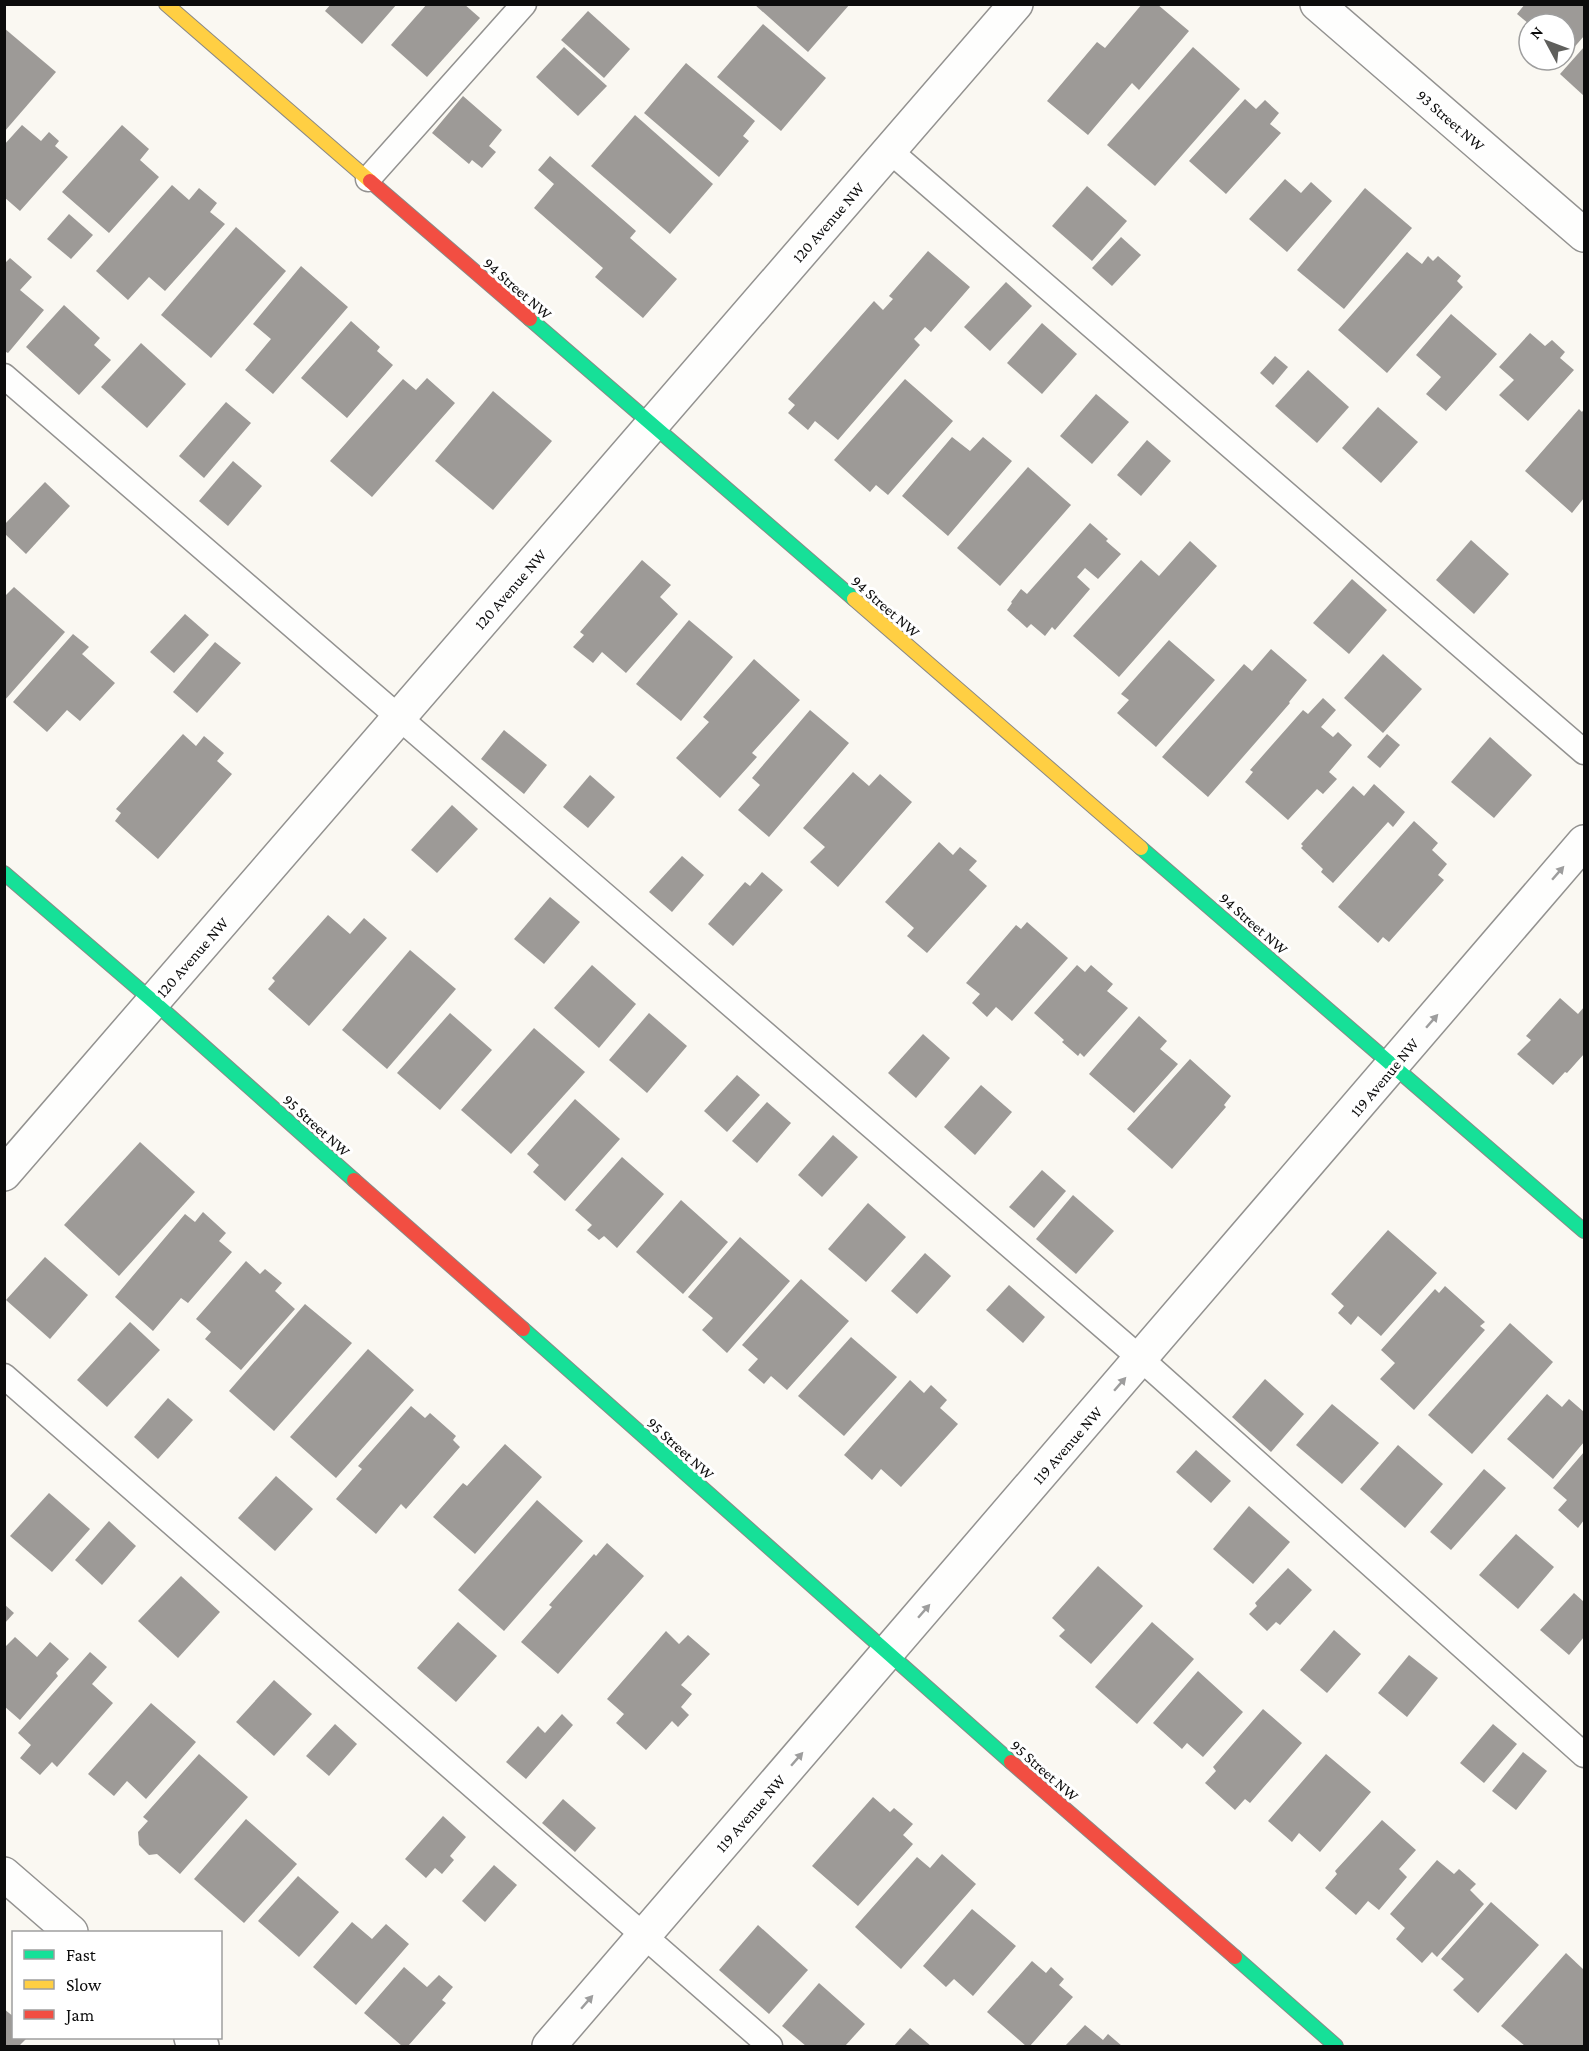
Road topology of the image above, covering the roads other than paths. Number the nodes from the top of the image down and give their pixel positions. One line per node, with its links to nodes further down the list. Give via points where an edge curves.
1 (166, 4): 6 (street, 94 Street NW)
2 (524, 4): 6 (lane)
3 (1016, 4): 5 (street, 120 Avenue NW)
4 (1317, 4): 7 (street, 93 Street NW)
5 (890, 151): 9 (street, 120 Avenue NW); 11 (lane)
6 (368, 179): 9 (street, 94 Street NW)
7 (1584, 235)
8 (4, 376): 10 (lane)
9 (652, 425): 10 (street, 120 Avenue NW); 15 (street, 94 Street NW)
10 (398, 718): 14 (street, 120 Avenue NW); 18 (lane)
11 (1584, 752)
12 (1584, 842): 15 (street, 119 Avenue NW, one-way to 12)
13 (4, 873): 14 (street, 95 Street NW)
14 (154, 1002): 16 (street, 120 Avenue NW); 20 (street, 95 Street NW)
15 (1394, 1066): 17 (street, 94 Street NW); 18 (street, 119 Avenue NW)
16 (4, 1174)
17 (1584, 1232)
18 (1141, 1359): 20 (street, 119 Avenue NW, one-way to 18); 21 (lane)
19 (4, 1376): 24 (lane)
20 (888, 1653): 24 (street, 119 Avenue NW, one-way to 20); 27 (street, 95 Street NW)
21 (1584, 1755)
22 (4, 1874): 23 (street)
23 (70, 1931)
24 (643, 1937): 25 (street, 119 Avenue NW, one-way to 24); 26 (lane)
25 (549, 2046)
26 (770, 2046)
27 (1336, 2046)

